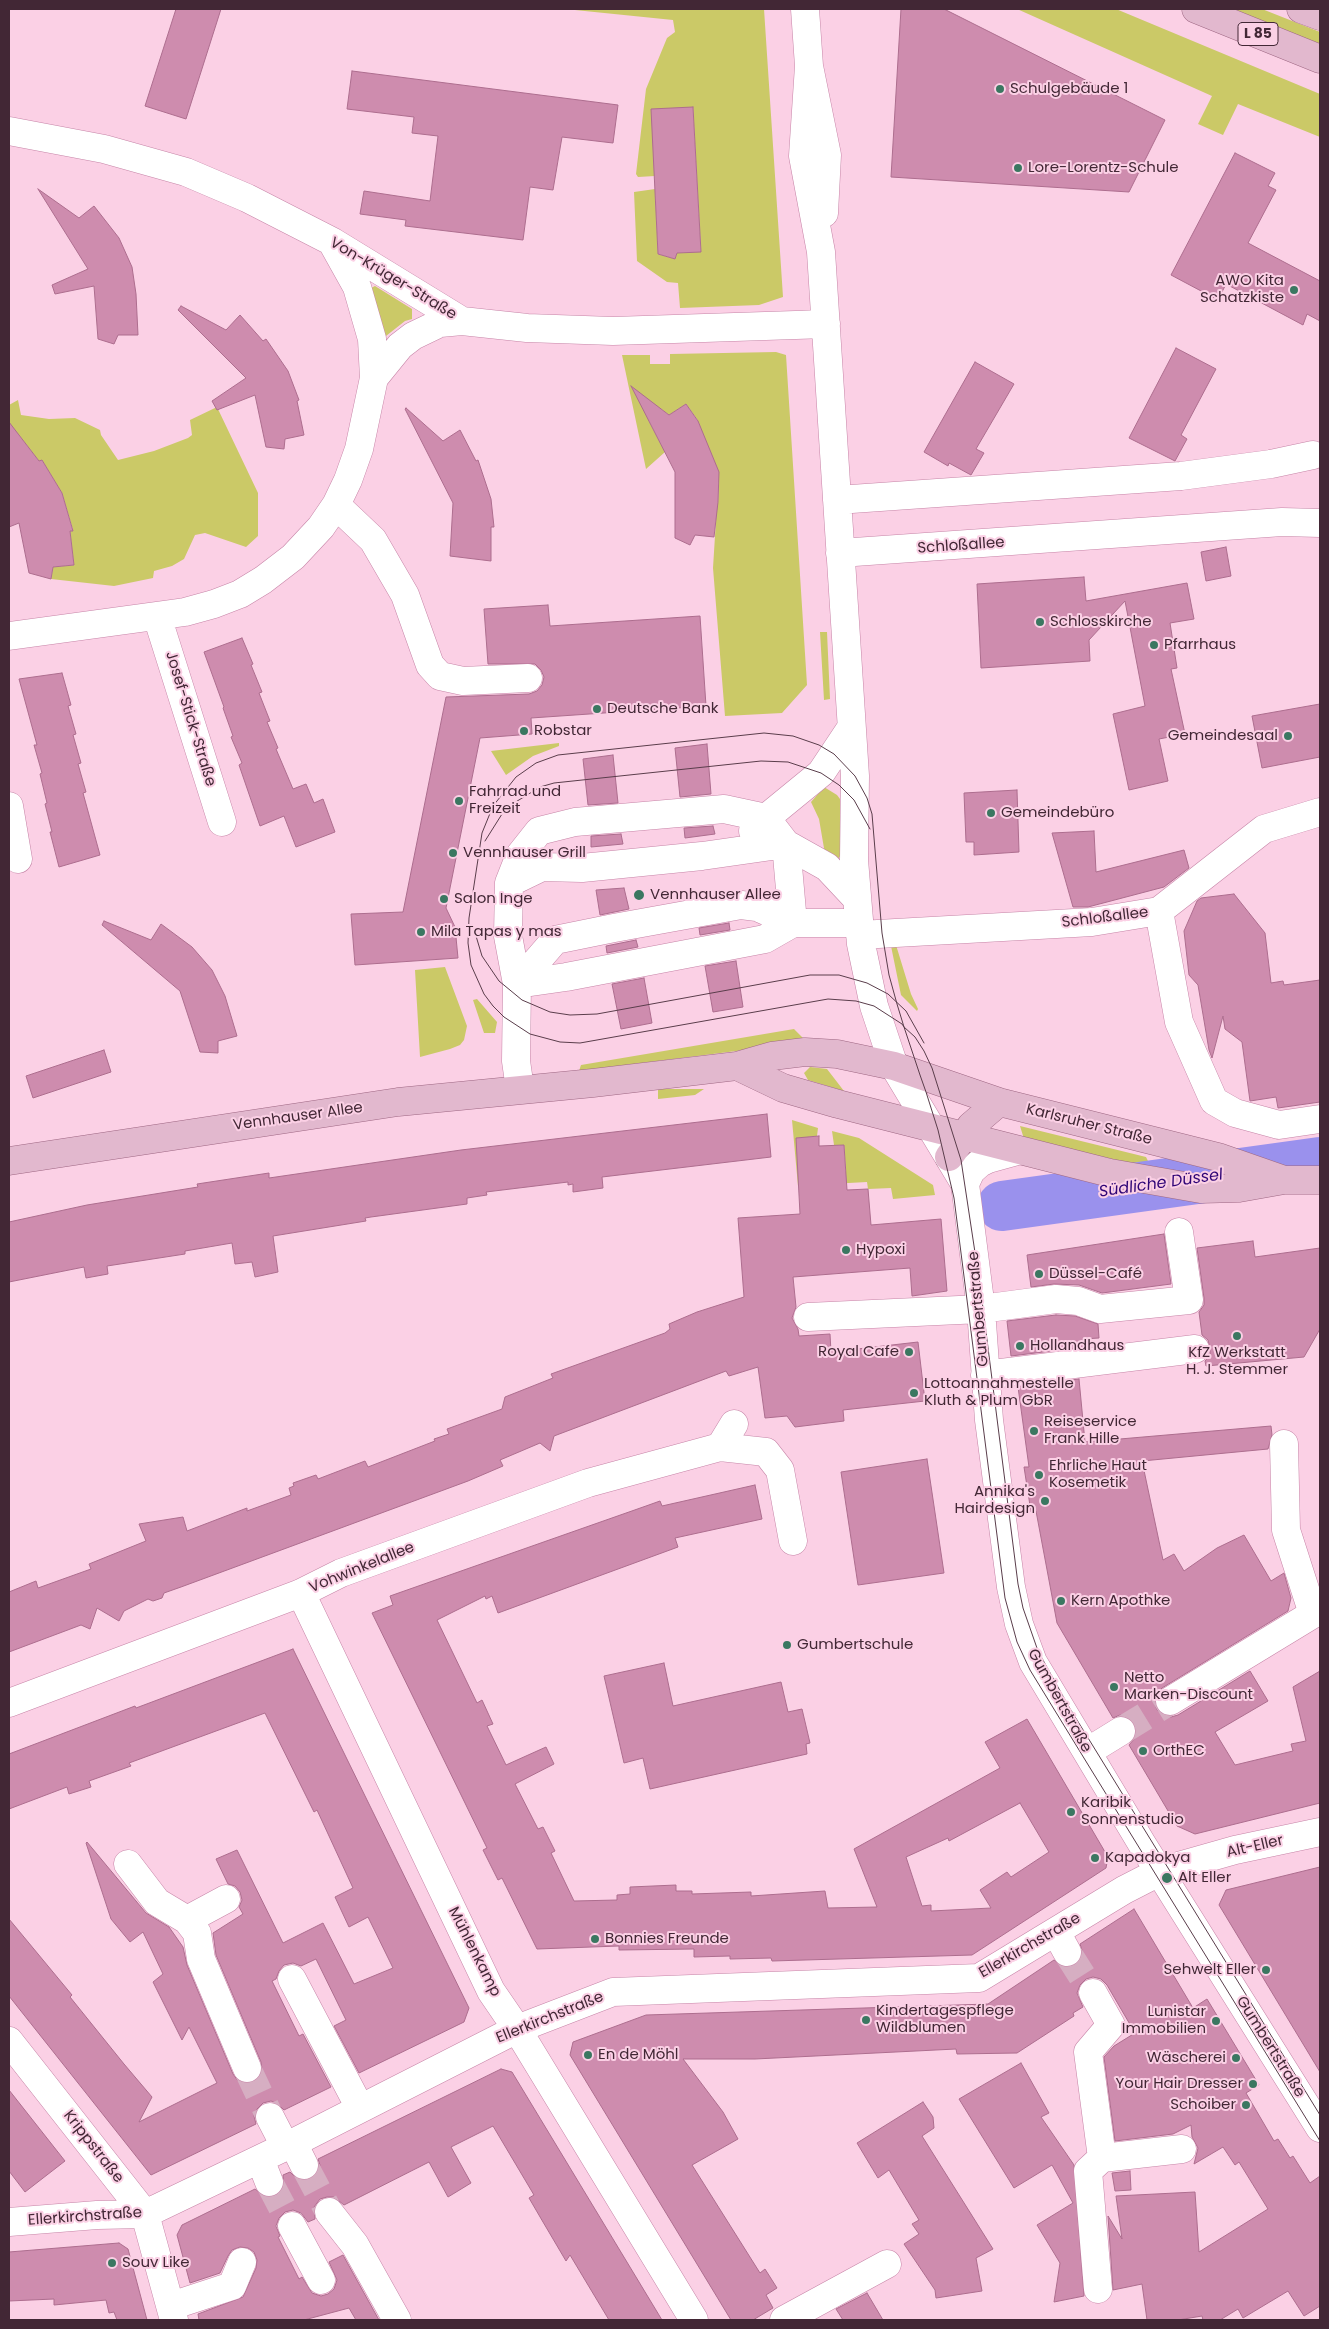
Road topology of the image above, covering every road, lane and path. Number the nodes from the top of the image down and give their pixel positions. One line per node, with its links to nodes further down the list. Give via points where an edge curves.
1 (805, 9): 9 (street, via 809,66 827,155 821,252)
2 (1196, 9): 5 (main road, L 85)
3 (1301, 9): 4 (main road)
4 (1320, 16)
5 (1320, 59)
6 (9, 131): 7 (street, Von-Krüger-Straße, via 104,149 186,172 247,198)
7 (333, 242): 8 (street, Von-Krüger-Straße); 10 (street, via 357,287 372,339)
8 (462, 321): 9 (street, Von-Krüger-Straße, via 527,328 614,331); 10 (street, via 440,323 413,336 400,346)
9 (826, 324): 12 (street)
10 (374, 378): 13 (street, via 359,449)
11 (1312, 455): 12 (street, via 1182,476)
12 (837, 500): 15 (street)
13 (336, 505): 16 (street, via 293,557 263,580 214,604); 18 (street, via 373,540 405,595 430,665 440,676 463,681)
14 (1320, 523): 15 (street, Schloßallee, via 1282,522)
15 (840, 553): 19 (street)
16 (157, 616): 17 (street); 23 (street, Josef-Stick-Straße)
17 (9, 636)
18 (528, 678)
19 (851, 728): 22 (street, via 821,773); 29 (street)
20 (9, 806): 26 (street)
21 (1320, 812): 28 (street, Schloßallee, via 1264,829)
22 (766, 818): 24 (street); 25 (street); 27 (street, via 724,809 549,826 539,830 520,855)
23 (222, 822)
24 (786, 844): 25 (street); 29 (street, via 827,867); 30 (street)
25 (735, 851): 27 (street, via 582,868 542,867)
26 (18, 859)
27 (510, 883): 31 (street, via 508,936)
28 (1159, 911): 29 (street, Schloßallee, via 1092,922); 36 (street, via 1179,1022 1214,1101 1235,1113 1279,1125)
29 (858, 919): 30 (street, Schloßallee); 33 (street, via 872,998)
30 (794, 923): 31 (street, via 765,939); 31 (street, via 757,907 742,905 555,940)
31 (517, 984): 34 (street, via 516,1061)
32 (737, 1066): 33 (main road, Vennhauser Allee, via 772,1056 805,1052 837,1054); 34 (main road, Vennhauser Allee); 37 (main road, via 782,1088)
33 (894, 1066): 35 (main road, Karlsruher Straße); 37 (street)
34 (520, 1089): 41 (main road, Vennhauser Allee, via 398,1102)
35 (999, 1102): 38 (main road, Karlsruher Straße); 39 (main road, via 971,1126)
36 (1320, 1119)
37 (934, 1129): 39 (main road, Karlsruher Straße)
38 (1165, 1146): 42 (main road, Karlsruher Straße, via 1218,1157); 44 (main road, via 1171,1159 1168,1168)
39 (956, 1147): 40 (main road, Karlsruher Straße); 45 (street, Gumbertstraße)
40 (1017, 1151): 44 (main road, Karlsruher Straße); 45 (street, via 980,1164 971,1171)
41 (9, 1162)
42 (1284, 1180): 43 (main road, Karlsruher Straße); 44 (main road, Karlsruher Straße, via 1239,1188 1201,1189)
43 (1320, 1180)
44 (1153, 1181)
45 (965, 1184): 47 (street, Gumbertstraße)
46 (1178, 1232): 47 (street, via 1189,1300 1100,1310 1056,1299)
47 (981, 1309): 48 (street); 50 (street, Gumbertstraße)
48 (808, 1317)
49 (1195, 1349): 50 (street)
50 (984, 1375): 59 (street, Gumbertstraße, via 1011,1587 1019,1624 1034,1662)
51 (734, 1424): 53 (street)
52 (1284, 1444): 56 (street, via 1286,1530 1313,1614)
53 (720, 1447): 54 (street, Vohwinkelallee, via 766,1452 780,1470); 55 (street, Vohwinkelallee, via 588,1484 341,1573)
54 (793, 1541)
55 (301, 1593): 57 (street, Vohwinkelallee); 67 (street, Mühlenkamp, via 491,1991)
56 (1170, 1701)
57 (9, 1703)
58 (1121, 1731): 59 (street)
59 (1087, 1752): 62 (street, Gumbertstraße, via 1142,1844)
60 (1320, 1832): 62 (street, Alt-Eller, via 1235,1850)
61 (128, 1864): 64 (street, via 157,1902)
62 (1162, 1871): 67 (street, Ellerkirchstraße, via 1124,1890 1062,1942 979,1978 613,1992); 72 (street, Gumbertstraße)
63 (226, 1899): 64 (street)
64 (188, 1920): 69 (street, via 197,1933 201,1959)
65 (301, 1976): 70 (street)
66 (1093, 1993): 75 (street, via 1112,2025 1088,2052)
67 (517, 2029): 70 (street, Ellerkirchstraße); 86 (street, Mühlenkamp)
68 (9, 2041): 77 (street, Krippstraße)
69 (247, 2068)
70 (368, 2104): 74 (street, Ellerkirchstraße)
71 (270, 2117): 74 (street)
72 (1320, 2128)
73 (1182, 2149): 75 (street)
74 (294, 2151): 77 (street, Ellerkirchstraße, via 265,2170)
75 (1102, 2158): 83 (street, via 1088,2171)
76 (329, 2212): 85 (street, via 355,2245)
77 (145, 2214): 78 (street, Ellerkirchstraße); 84 (street, Krippstraße)
78 (9, 2222)
79 (292, 2226): 82 (street)
80 (242, 2262): 84 (street, via 232,2286)
81 (887, 2264): 87 (street)
82 (321, 2280)
83 (1098, 2289)
84 (172, 2313)
85 (397, 2320)
86 (694, 2320)
87 (784, 2320)

